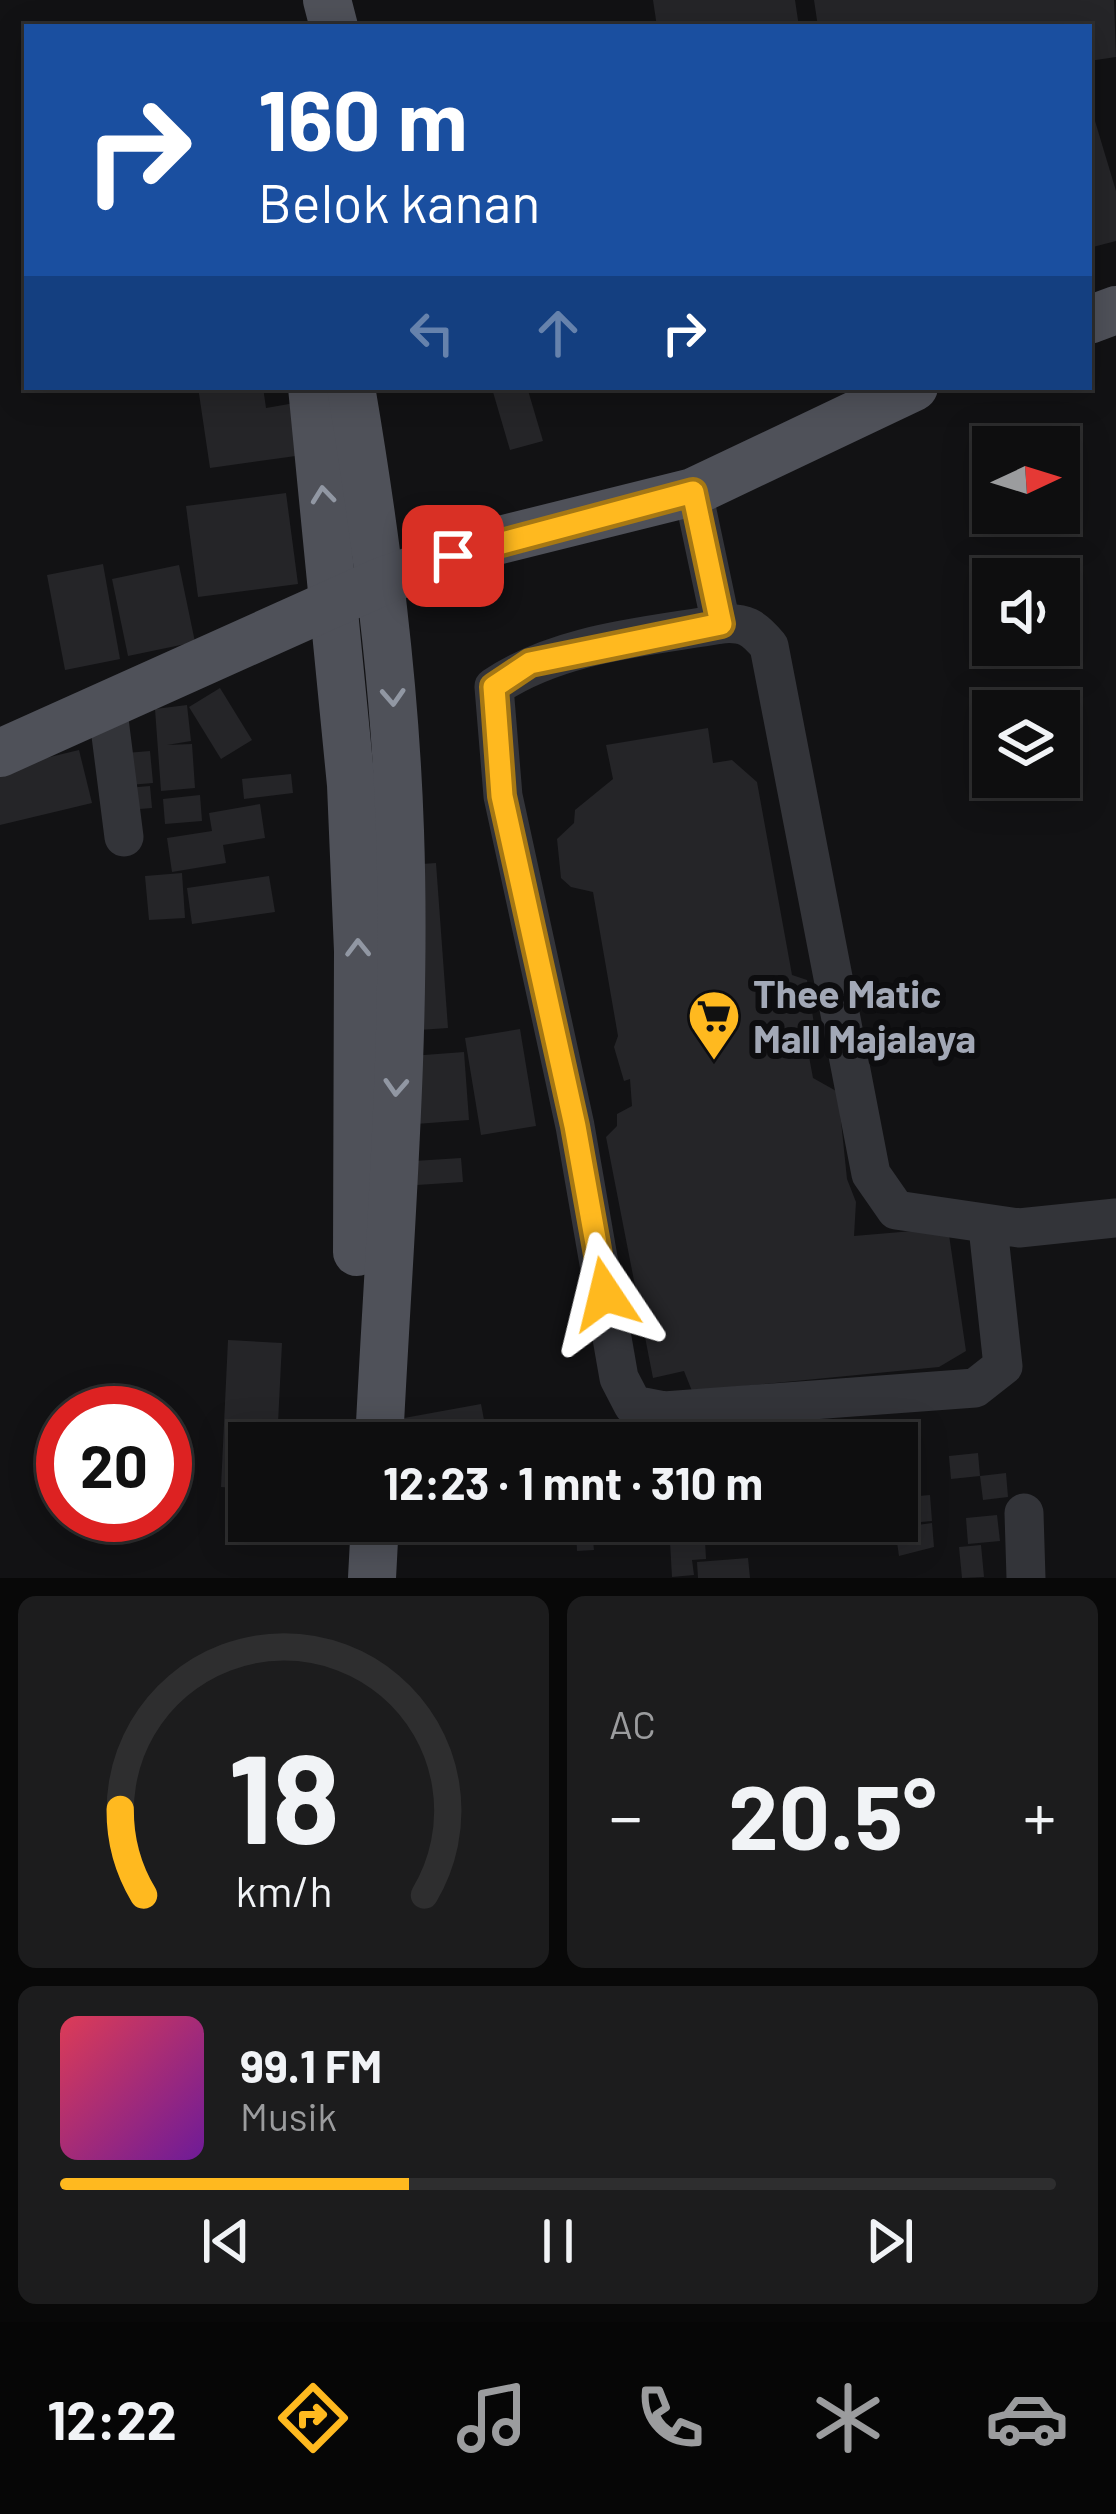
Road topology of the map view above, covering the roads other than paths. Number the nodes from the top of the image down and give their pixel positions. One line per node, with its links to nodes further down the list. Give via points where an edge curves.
1 (312, 390): 6 (main road, one-way to 1)
2 (351, 390): 5 (main road)
3 (908, 390): 4 (main road)
4 (693, 492): 5 (main road, via 488,543); 7 (street)
5 (383, 581): 6 (main road); 14 (main road, one-way to 14, via 400,833 400,1009)
6 (335, 603): 8 (main road); 13 (main road, one-way to 6, via 358,951)
7 (721, 624): 12 (street, via 744,622 769,646 871,1174 896,1210); 12 (street, via 530,663 494,687 502,796 620,1378 633,1405 664,1411 975,1388 1004,1366)
8 (107, 704): 9 (main road); 10 (street)
9 (0, 753)
10 (124, 837)
11 (1116, 1218): 12 (street)
12 (988, 1227)
13 (351, 1422)
14 (380, 1422)
15 (1024, 1513): 20 (street)
16 (347, 1542): 18 (main road)
17 (374, 1542): 19 (main road)
18 (345, 1578)
19 (372, 1578)
20 (1026, 1578)

